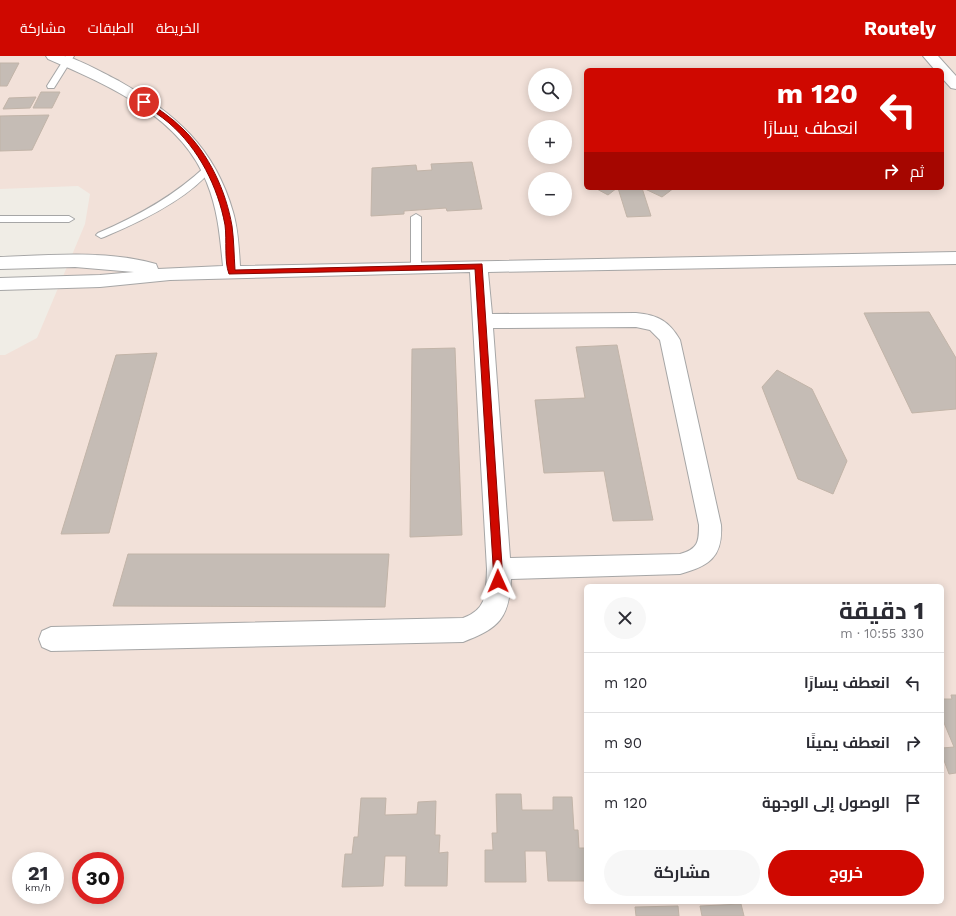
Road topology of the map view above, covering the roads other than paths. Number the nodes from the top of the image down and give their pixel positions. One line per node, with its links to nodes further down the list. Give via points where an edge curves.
1 (930, 56): 3 (street)
2 (63, 58): 6 (lane); 7 (street, via 158,111 182,131)
3 (941, 68)
4 (944, 72): 5 (street)
5 (956, 85)
6 (51, 86)
7 (209, 168): 11 (lane, via 165,205); 16 (street, via 229,228)
8 (416, 217): 15 (lane)
9 (0, 219): 10 (lane)
10 (69, 219)
11 (101, 235)
12 (956, 258): 14 (street)
13 (0, 263): 17 (street, via 98,261 128,264)
14 (479, 266): 15 (street); 19 (street)
15 (416, 268): 16 (street)
16 (232, 272): 17 (street)
17 (170, 274): 18 (street, via 100,281)
18 (0, 284)
19 (484, 321): 20 (street); 20 (street, via 636,320 658,325 666,332 672,348 711,538 706,551 695,560 680,564)
20 (499, 569): 21 (street, via 496,605 488,617 477,626 463,630)
21 (51, 639)

